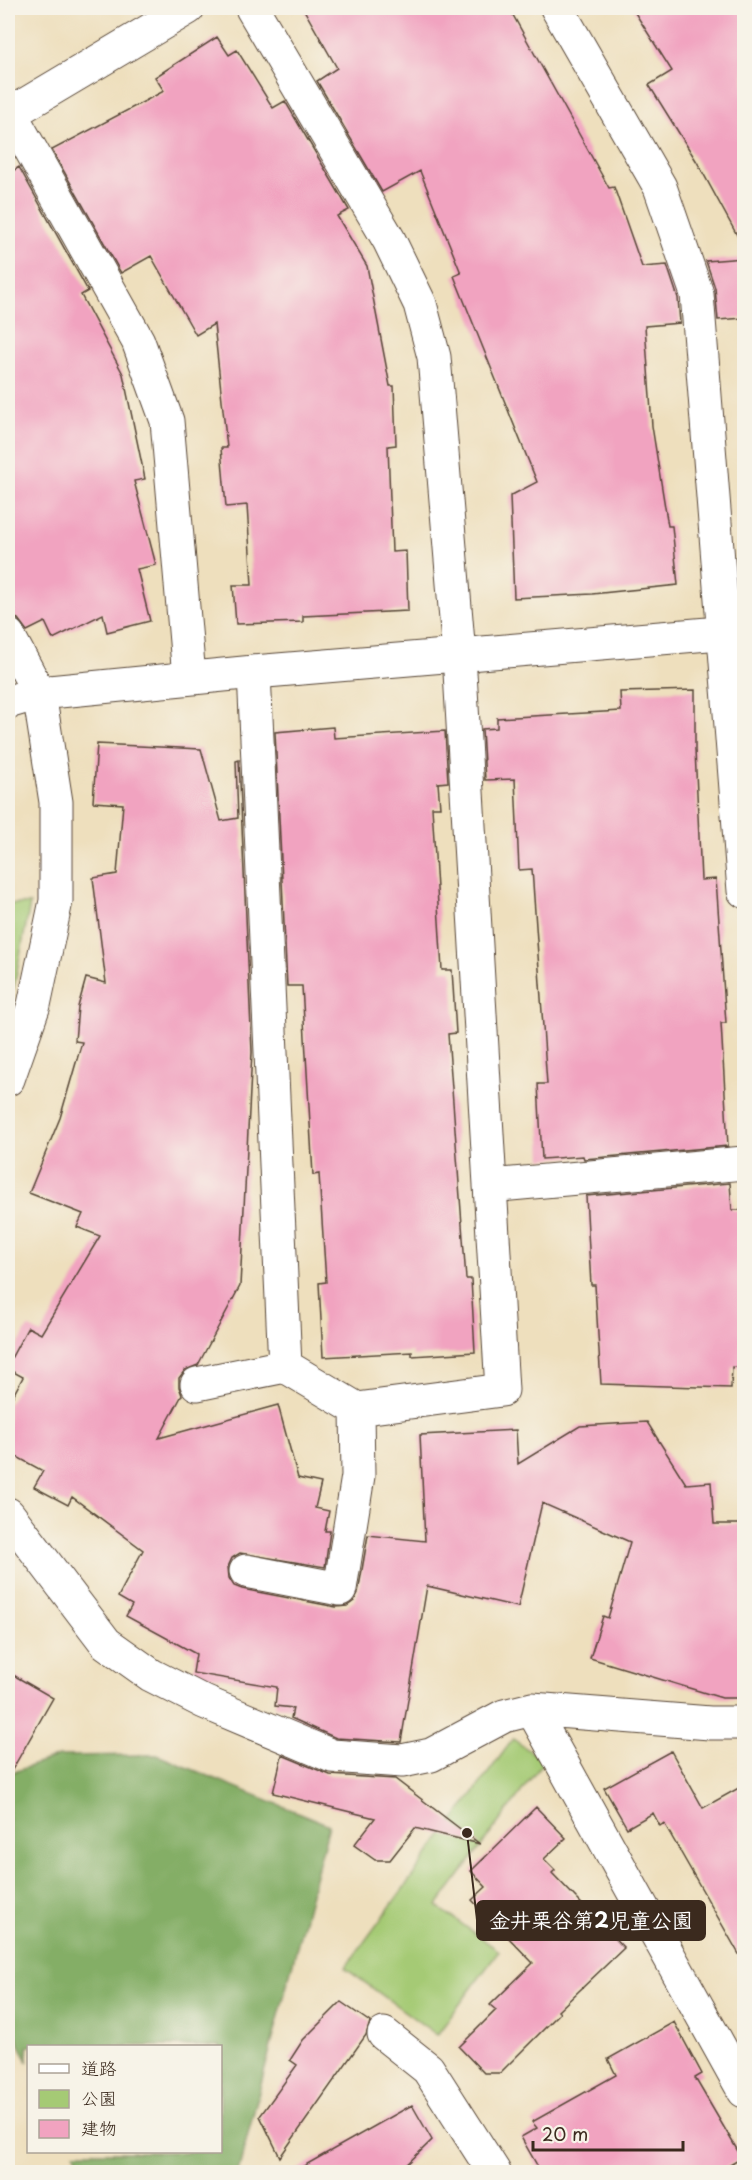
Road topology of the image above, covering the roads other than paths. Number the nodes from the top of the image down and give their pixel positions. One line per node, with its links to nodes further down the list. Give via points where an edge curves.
1 (188, 8): 4 (street)
2 (252, 8): 7 (street, via 389,240 420,304 434,357)
3 (557, 8): 5 (street, via 660,188 697,294)
4 (8, 113): 9 (street, via 138,341 167,421)
5 (734, 632): 7 (street); 12 (street)
6 (8, 635): 10 (street)
7 (459, 655): 8 (street); 15 (street)
8 (254, 672): 9 (street); 16 (street)
9 (189, 677): 10 (street)
10 (39, 693): 11 (street); 13 (street, via 56,802 56,901 34,1005)
11 (8, 702)
12 (744, 891)
13 (8, 1079)
14 (744, 1163): 15 (street)
15 (490, 1186): 18 (street, via 502,1390)
16 (285, 1366): 17 (street); 18 (street)
17 (197, 1384)
18 (357, 1409): 20 (street, via 358,1476 340,1589)
19 (8, 1514): 21 (street, via 106,1643 152,1675 204,1702 332,1756 402,1761 431,1755 504,1716)
20 (246, 1571)
21 (532, 1708): 22 (street); 24 (street)
22 (744, 1723)
23 (384, 2034): 25 (street, via 428,2069)
24 (744, 2091)
25 (494, 2172)

